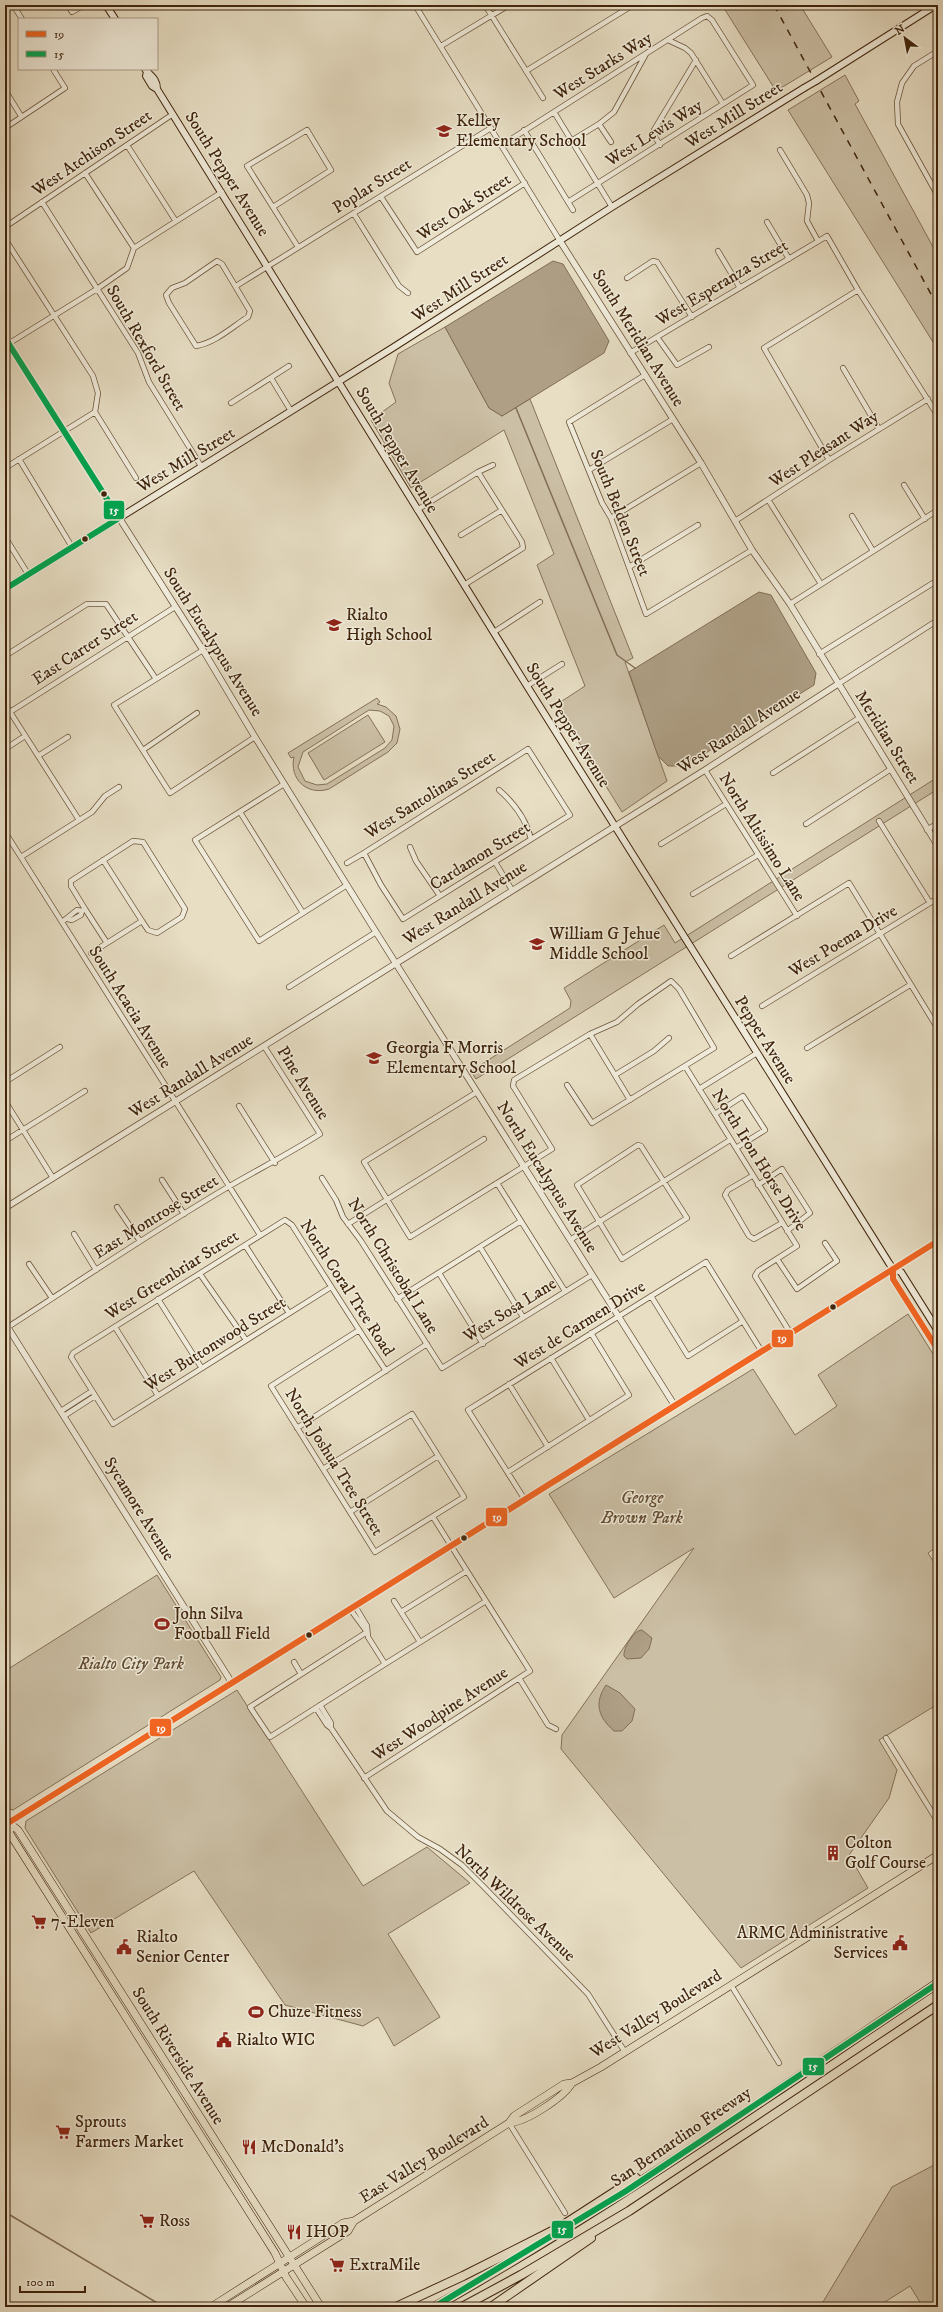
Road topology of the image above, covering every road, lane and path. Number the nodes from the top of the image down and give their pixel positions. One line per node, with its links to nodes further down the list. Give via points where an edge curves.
1 (13, 5): 11 (street)
2 (68, 5): 3 (street, via 72,12)
3 (84, 5)
4 (106, 5): 12 (main road)
5 (415, 5): 14 (street, South Meridian Avenue)
6 (485, 5): 10 (street)
7 (509, 5): 10 (street)
8 (633, 5): 20 (street)
9 (936, 5): 47 (main road, West Mill Street, bridge)
10 (492, 16): 14 (street); 20 (street)
11 (21, 18)
12 (113, 18)
13 (668, 40): 16 (street, West Starks Way); 17 (street, via 686,48); 21 (street, West Starks Way, via 707,16)
14 (441, 46): 30 (street, South Meridian Avenue)
15 (938, 51): 42 (street, via 914,66 902,83 897,102 898,124)
16 (647, 53): 25 (street, West Starks Way); 28 (street, via 614,112)
17 (696, 60): 24 (street); 36 (street, via 654,130)
18 (54, 70): 27 (street, via 65,88)
19 (146, 70): 26 (main road, South Pepper Avenue, via 151,73 157,83 157,89)
20 (526, 71): 23 (street)
21 (753, 86): 24 (street, West Lewis Way)
22 (5, 90): 27 (street)
23 (543, 98)
24 (724, 104): 36 (street, West Lewis Way)
25 (554, 112): 31 (street, West Starks Way); 33 (street)
26 (173, 114): 35 (street, West Atchison Street); 41 (main road, South Pepper Avenue)
27 (21, 116): 29 (street)
28 (599, 124): 33 (street); 34 (street)
29 (5, 128)
30 (491, 128): 39 (street, South Meridian Avenue); 43 (street, Poplar Street)
31 (524, 130): 32 (street, West Starks Way); 45 (street)
32 (512, 138)
33 (571, 141): 40 (street)
34 (611, 142)
35 (127, 145): 38 (street, West Atchison Street); 50 (street)
36 (660, 145): 40 (street, West Lewis Way)
37 (780, 150): 55 (street, via 807,194 807,221)
38 (85, 173): 44 (street, West Atchison Street); 57 (street)
39 (525, 183): 43 (street, West Oak Street, via 417,252); 54 (street, South Meridian Avenue)
40 (598, 184): 45 (street, West Lewis Way); 47 (street)
41 (222, 192): 50 (street); 60 (main road, South Pepper Avenue)
42 (938, 196)
43 (381, 197): 49 (street, Poplar Street)
44 (42, 202): 52 (street, West Atchison Street); 64 (street, South Rexford Street)
45 (568, 202): 48 (street)
46 (272, 207): 46 (street, via 248,166 307,130 331,170); 56 (street)
47 (612, 208): 54 (main road, West Mill Street)
48 (573, 210)
49 (354, 214): 56 (street, Poplar Street); 66 (street, via 399,286)
50 (175, 220): 57 (street)
51 (767, 222): 59 (street)
52 (5, 227)
53 (5, 239): 67 (street)
54 (560, 241): 72 (street, South Meridian Avenue); 77 (main road, West Mill Street)
55 (818, 241): 59 (street, West Esperanza Street); 65 (street, West Esperanza Street, via 827,236)
56 (298, 247): 60 (street, Poplar Street)
57 (134, 248): 64 (street, via 127,268)
58 (718, 251): 63 (street)
59 (788, 259): 63 (street, West Esperanza Street)
60 (267, 266): 62 (street, Poplar Street); 77 (main road, South Pepper Avenue)
61 (627, 278): 68 (street, via 653,261 657,262)
62 (236, 286): 62 (street, via 250,311 248,317 205,344 196,346 166,295 172,288 185,283 217,261 222,264)
63 (740, 288): 68 (street, West Esperanza Street)
64 (97, 289): 67 (street); 90 (street, South Rexford Street, via 138,353 149,382)
65 (858, 290): 78 (street); 87 (street, via 764,348)
66 (408, 293)
67 (54, 316): 70 (street); 81 (street, via 93,376 98,393)
68 (692, 317): 69 (street, West Esperanza Street)
69 (657, 337): 71 (street, via 677,365); 72 (street, West Esperanza Street)
70 (7, 341): 85 (street, South Eucalyptus Avenue)
71 (709, 347)
72 (630, 353): 75 (street, South Meridian Avenue)
73 (289, 366): 76 (street)
74 (843, 368): 84 (street)
75 (645, 375): 83 (street, South Meridian Avenue); 92 (street, South Belden Street, via 569,422)
76 (271, 378): 79 (street); 80 (street)
77 (340, 381): 80 (main road, West Mill Street); 97 (main road, South Pepper Avenue)
78 (928, 399): 82 (street); 84 (street, West Pleasant Way)
79 (231, 403)
80 (291, 411): 90 (main road, West Mill Street)
81 (95, 412): 85 (street); 94 (street)
82 (938, 416)
83 (673, 419): 88 (street, South Meridian Avenue); 92 (street)
84 (879, 429): 87 (street, West Pleasant Way)
85 (64, 431): 86 (street); 101 (street, South Eucalyptus Avenue)
86 (19, 459): 91 (street); 108 (street)
87 (829, 460): 96 (street, West Pleasant Way)
88 (701, 463): 102 (street); 104 (street, South Meridian Avenue)
89 (493, 465): 93 (street)
90 (201, 466): 101 (main road, West Mill Street)
91 (5, 468)
92 (589, 470): 102 (street, South Belden Street)
93 (478, 472): 97 (street); 98 (street)
94 (136, 478)
95 (904, 485): 103 (street)
96 (769, 501): 104 (street, West Pleasant Way); 114 (street)
97 (417, 510): 115 (main road, South Pepper Avenue)
98 (502, 510): 107 (street); 115 (street, via 522,542 523,548)
99 (938, 510): 103 (street)
100 (852, 516): 110 (street)
101 (119, 518): 108 (main road, West Mill Street); 119 (street, South Eucalyptus Avenue)
102 (611, 518): 111 (street, South Belden Street)
103 (925, 519): 110 (street)
104 (735, 521): 109 (street, South Meridian Avenue)
105 (698, 524): 111 (street)
106 (5, 536): 112 (street)
107 (461, 536)
108 (72, 547): 112 (main road, West Mill Street)
109 (752, 550): 111 (street, South Belden Street, via 646,614); 118 (street, South Meridian Avenue)
110 (873, 551): 114 (street)
111 (629, 567)
112 (28, 574): 116 (main road, West Mill Street)
113 (938, 580): 124 (street)
114 (821, 584): 118 (street)
115 (464, 585): 121 (main road, South Pepper Avenue)
116 (5, 588)
117 (540, 602): 121 (street)
118 (790, 604): 124 (street, South Meridian Avenue)
119 (175, 607): 122 (street, East Carter Street); 123 (street, South Eucalyptus Avenue)
120 (938, 620): 128 (street, West Randall Avenue)
121 (494, 632): 129 (main road, South Pepper Avenue)
122 (128, 636): 125 (street, via 106,604 87,604); 127 (street); 131 (street, East Carter Street)
123 (203, 650): 127 (street); 136 (street, South Eucalyptus Avenue)
124 (820, 654): 128 (street, South Meridian Avenue)
125 (5, 656)
126 (562, 664): 129 (street)
127 (156, 679): 138 (street, via 114,705)
128 (838, 684): 133 (street, Meridian Street); 142 (street, West Randall Avenue)
129 (527, 686): 153 (main road, South Pepper Avenue)
130 (5, 704): 131 (street)
131 (10, 712): 134 (street)
132 (197, 713): 138 (street)
133 (859, 718): 141 (street, Meridian Street); 143 (street)
134 (25, 736): 137 (street); 140 (street)
135 (68, 737): 140 (street)
136 (255, 737): 138 (street, via 170,793); 144 (street, South Eucalyptus Avenue)
137 (5, 749)
138 (143, 750)
139 (528, 750): 156 (street, Cardamon Street, via 570,815); 160 (street, West Santolinas Street)
140 (38, 756): 149 (street)
141 (891, 769): 152 (street); 154 (street, Meridian Street)
142 (705, 770): 147 (street, North Altissimo Lane); 153 (street, West Randall Avenue)
143 (773, 773)
144 (284, 784): 148 (street); 166 (street, South Eucalyptus Avenue)
145 (119, 787): 149 (street, via 105,796 92,812)
146 (499, 790): 156 (street, via 511,800 522,817)
147 (726, 804): 157 (street); 161 (street, North Altissimo Lane)
148 (240, 812): 174 (street); 174 (street, via 195,840 259,941)
149 (79, 820): 162 (street)
150 (879, 821): 171 (street)
151 (938, 823): 154 (street)
152 (806, 824)
153 (614, 826): 167 (street, West Randall Avenue); 195 (main road, Pepper Avenue)
154 (927, 830): 158 (street, Meridian Street)
155 (5, 832): 162 (street, South Acacia Avenue)
156 (531, 839): 164 (street, Cardamon Street)
157 (661, 844)
158 (938, 846)
159 (410, 847): 169 (street, via 426,878)
160 (364, 853): 165 (street, West Santolinas Street); 169 (street, Cardamon Street, via 403,919)
161 (758, 855): 168 (street); 175 (street, North Altissimo Lane)
162 (21, 857): 179 (street, South Acacia Avenue)
163 (103, 860): 172 (street, via 71,882); 178 (street); 178 (street, via 134,840 139,840 185,909 182,917 157,933 148,930)
164 (494, 862): 167 (street); 169 (street, Cardamon Street)
165 (347, 863)
166 (347, 885): 174 (street); 180 (street, South Eucalyptus Avenue)
167 (512, 890): 185 (street, West Randall Avenue)
168 (694, 894)
169 (440, 896)
170 (938, 898): 171 (street, West Poema Drive)
171 (930, 903): 181 (street, West Poema Drive)
172 (84, 910): 173 (street); 176 (street); 182 (street)
173 (73, 913): 176 (street); 177 (street)
174 (303, 913)
175 (796, 916): 181 (street, via 849,883); 184 (street)
176 (76, 918): 177 (street)
177 (68, 919): 179 (street)
178 (142, 920): 182 (street)
179 (62, 922): 205 (street, South Acacia Avenue)
180 (376, 932): 185 (street, South Eucalyptus Avenue); 187 (street)
181 (880, 934): 186 (street); 188 (street, West Poema Drive)
182 (107, 943): 183 (street)
183 (91, 953)
184 (731, 956)
185 (396, 962): 192 (street, West Randall Avenue); 202 (street, North Eucalyptus Avenue)
186 (910, 985): 189 (street); 194 (street)
187 (289, 987)
188 (762, 1006)
189 (938, 1029)
190 (590, 1034): 196 (street, via 617,1022 671,981 680,989 714,1048); 197 (street); 215 (street, via 514,1080 513,1086 552,1149)
191 (669, 1038): 197 (street)
192 (264, 1046): 205 (street, West Randall Avenue); 209 (street, Pine Avenue)
193 (60, 1047): 198 (street)
194 (807, 1048)
195 (757, 1053): 200 (street); 244 (main road, Pepper Avenue)
196 (685, 1066): 200 (street, North Iron Horse Drive); 203 (street)
197 (615, 1075): 203 (street)
198 (5, 1082)
199 (567, 1085): 203 (street, via 592,1123)
200 (700, 1090): 207 (street, North Iron Horse Drive)
201 (85, 1091): 208 (street)
202 (476, 1092): 215 (street, North Eucalyptus Avenue); 224 (street, via 364,1162)
203 (630, 1100)
204 (5, 1101): 208 (street)
205 (175, 1103): 217 (street, West Randall Avenue); 223 (street, South Acacia Avenue)
206 (239, 1106): 214 (street)
207 (715, 1114): 211 (street, North Iron Horse Drive); 213 (street, via 743,1096 765,1130)
208 (23, 1129): 212 (street); 217 (street)
209 (320, 1134): 214 (street, East Montrose Street)
210 (484, 1138): 224 (street)
211 (730, 1140): 213 (street, North Iron Horse Drive); 220 (street)
212 (5, 1141)
213 (736, 1148): 216 (street, North Iron Horse Drive)
214 (275, 1163): 223 (street, East Montrose Street)
215 (525, 1166): 221 (street); 236 (street, North Eucalyptus Avenue)
216 (752, 1176): 222 (street, North Iron Horse Drive); 231 (street, via 728,1190 726,1195 749,1236 754,1239)
217 (53, 1178): 226 (street, West Randall Avenue)
218 (322, 1178): 232 (street, North Christobal Lane)
219 (162, 1180): 227 (street)
220 (663, 1182): 230 (street); 230 (street, via 638,1145 580,1181 578,1189); 230 (street, via 687,1218 622,1259)
221 (497, 1183): 224 (street, via 410,1237); 229 (street)
222 (758, 1185): 231 (street, North Iron Horse Drive); 233 (street, via 782,1169 810,1213)
223 (229, 1187): 227 (street, East Montrose Street); 235 (street, South Acacia Avenue)
224 (387, 1199): 232 (street)
225 (117, 1207): 237 (street)
226 (5, 1208)
227 (184, 1214): 237 (street, East Montrose Street)
228 (285, 1220): 235 (street, West Greenbriar Street); 249 (street, North Coral Tree Road, via 292,1225)
229 (521, 1221): 241 (street); 250 (street)
230 (599, 1222): 236 (street)
231 (782, 1223): 233 (street, North Iron Horse Drive)
232 (348, 1224): 254 (street, North Christobal Lane)
233 (788, 1231): 242 (street, North Iron Horse Drive, via 797,1246)
234 (74, 1234): 245 (street)
235 (260, 1235): 240 (street, West Greenbriar Street)
236 (570, 1240): 248 (street, North Eucalyptus Avenue)
237 (140, 1241): 245 (street, East Montrose Street)
238 (938, 1241): 244 (street)
239 (825, 1243): 242 (street, via 837,1261 797,1290)
240 (245, 1245): 247 (street, West Greenbriar Street); 255 (street)
241 (480, 1247): 246 (street); 256 (street)
242 (776, 1260): 264 (street, via 758,1271 755,1276)
243 (29, 1264): 252 (street)
244 (893, 1269): 262 (main road, Pepper Avenue, via 901,1272); 264 (main road); 268 (main road, Pepper Avenue, via 893,1279)
245 (96, 1270): 252 (street, East Montrose Street)
246 (439, 1273): 254 (street); 267 (street)
247 (200, 1274): 253 (street, West Greenbriar Street); 265 (street)
248 (592, 1275): 250 (street, West Sosa Lane); 257 (street, North Eucalyptus Avenue)
249 (331, 1287): 255 (street, West Buttonwood Street); 261 (street, North Coral Tree Road)
250 (565, 1291): 256 (street, West Sosa Lane)
251 (651, 1296): 257 (street, West de Carmen Drive); 258 (street, West de Carmen Drive, via 706,1262); 258 (street, via 688,1356)
252 (52, 1298): 259 (street, East Montrose Street)
253 (158, 1299): 260 (street, West Greenbriar Street); 271 (street)
254 (397, 1299): 266 (street, North Christobal Lane)
255 (289, 1313): 265 (street, West Buttonwood Street)
256 (524, 1317): 267 (street, West Sosa Lane)
257 (619, 1317): 263 (street, West de Carmen Drive); 278 (street, North Eucalyptus Avenue)
258 (743, 1321): 269 (street)
259 (6, 1325): 279 (street, Sycamore Avenue)
260 (115, 1327): 275 (street, West Greenbriar Street, via 73,1353 71,1357); 276 (street)
261 (359, 1330): 273 (street, North Coral Tree Road); 281 (street, North Joshua Tree Street, via 271,1386)
262 (938, 1331)
263 (591, 1333): 270 (street, West de Carmen Drive); 280 (street, via 629,1395)
264 (791, 1334): 269 (main road)
265 (246, 1340): 271 (street, West Buttonwood Street)
266 (427, 1344): 272 (street, North Christobal Lane); 273 (street)
267 (483, 1344): 272 (street, West Sosa Lane)
268 (938, 1348)
269 (762, 1352): 278 (main road)
270 (551, 1358): 274 (street, West de Carmen Drive); 280 (street)
271 (201, 1368): 276 (street, West Buttonwood Street)
272 (442, 1368)
273 (386, 1371): 281 (street)
274 (509, 1384): 282 (street); 285 (street, West de Carmen Drive, via 468,1410)
275 (92, 1391): 277 (street); 279 (street)
276 (157, 1394): 277 (street, West Buttonwood Street, via 113,1424)
277 (96, 1396): 279 (street)
278 (675, 1406): 286 (main road)
279 (62, 1413): 301 (street, Sycamore Avenue)
280 (589, 1420): 282 (street)
281 (297, 1428): 284 (street, North Joshua Tree Street)
282 (548, 1447): 285 (street)
283 (438, 1456): 284 (street, via 412,1414); 287 (street); 288 (street, via 464,1497)
284 (323, 1469): 287 (street, North Joshua Tree Street)
285 (508, 1472): 286 (street)
286 (525, 1500): 289 (main road)
287 (350, 1512): 288 (street, North Joshua Tree Street, via 375,1552)
288 (433, 1517): 289 (street)
289 (452, 1546): 290 (street); 293 (main road)
290 (467, 1571): 292 (street); 294 (street)
291 (394, 1601): 294 (street)
292 (486, 1601): 296 (street); 300 (street, West Woodpine Avenue, via 530,1671)
293 (353, 1608): 295 (street); 301 (main road)
294 (401, 1612): 296 (street)
295 (367, 1632): 298 (street); 299 (street)
296 (420, 1642): 298 (street)
297 (294, 1662): 299 (street)
298 (385, 1664): 302 (street)
299 (301, 1674): 302 (street, via 250,1706 270,1737)
300 (519, 1678): 303 (street, via 548,1725); 305 (street, West Woodpine Avenue)
301 (232, 1682): 306 (main road)
302 (318, 1707): 305 (street, North Wildrose Avenue, via 331,1723)
303 (556, 1729)
304 (886, 1738): 307 (street)
305 (364, 1778): 313 (street, North Wildrose Avenue, via 392,1817 462,1865 577,1982 593,2001)
306 (6, 1822): 312 (main road, South Riverside Avenue, via 10,1834); 314 (main road, South Riverside Avenue, via 18,1830)
307 (938, 1822)
308 (938, 1855): 310 (main road, West Valley Boulevard)
309 (938, 1983): 317 (highway, San Bernardino Freeway)
310 (731, 1985): 313 (main road, West Valley Boulevard); 315 (street)
311 (938, 2005): 320 (highway, San Bernardino Freeway)
312 (141, 2042): 314 (main road, via 147,2043 158,2059); 321 (main road, South Riverside Avenue)
313 (625, 2052): 316 (main road, West Valley Boulevard, via 572,2083 568,2090 552,2102 519,2122)
314 (164, 2062): 321 (main road, South Riverside Avenue)
315 (779, 2063)
316 (509, 2123): 318 (street); 319 (main road, East Valley Boulevard)
317 (676, 2158): 327 (highway, via 624,2186 560,2227); 328 (highway, San Bernardino Freeway, via 561,2233)
318 (565, 2213)
319 (354, 2221): 321 (main road, East Valley Boulevard, via 343,2224); 322 (main road, East Valley Boulevard, via 348,2231)
320 (611, 2222): 329 (highway, San Bernardino Freeway); 330 (highway, via 577,2250)
321 (284, 2260): 322 (main road, South Riverside Avenue); 322 (main road, South Riverside Avenue); 323 (main road)
322 (289, 2269): 324 (main road); 325 (main road, South Riverside Avenue); 326 (main road, South Riverside Avenue)
323 (211, 2307)
324 (227, 2307)
325 (306, 2307)
326 (320, 2307)
327 (396, 2307)
328 (434, 2307)
329 (462, 2307)
330 (491, 2307)

